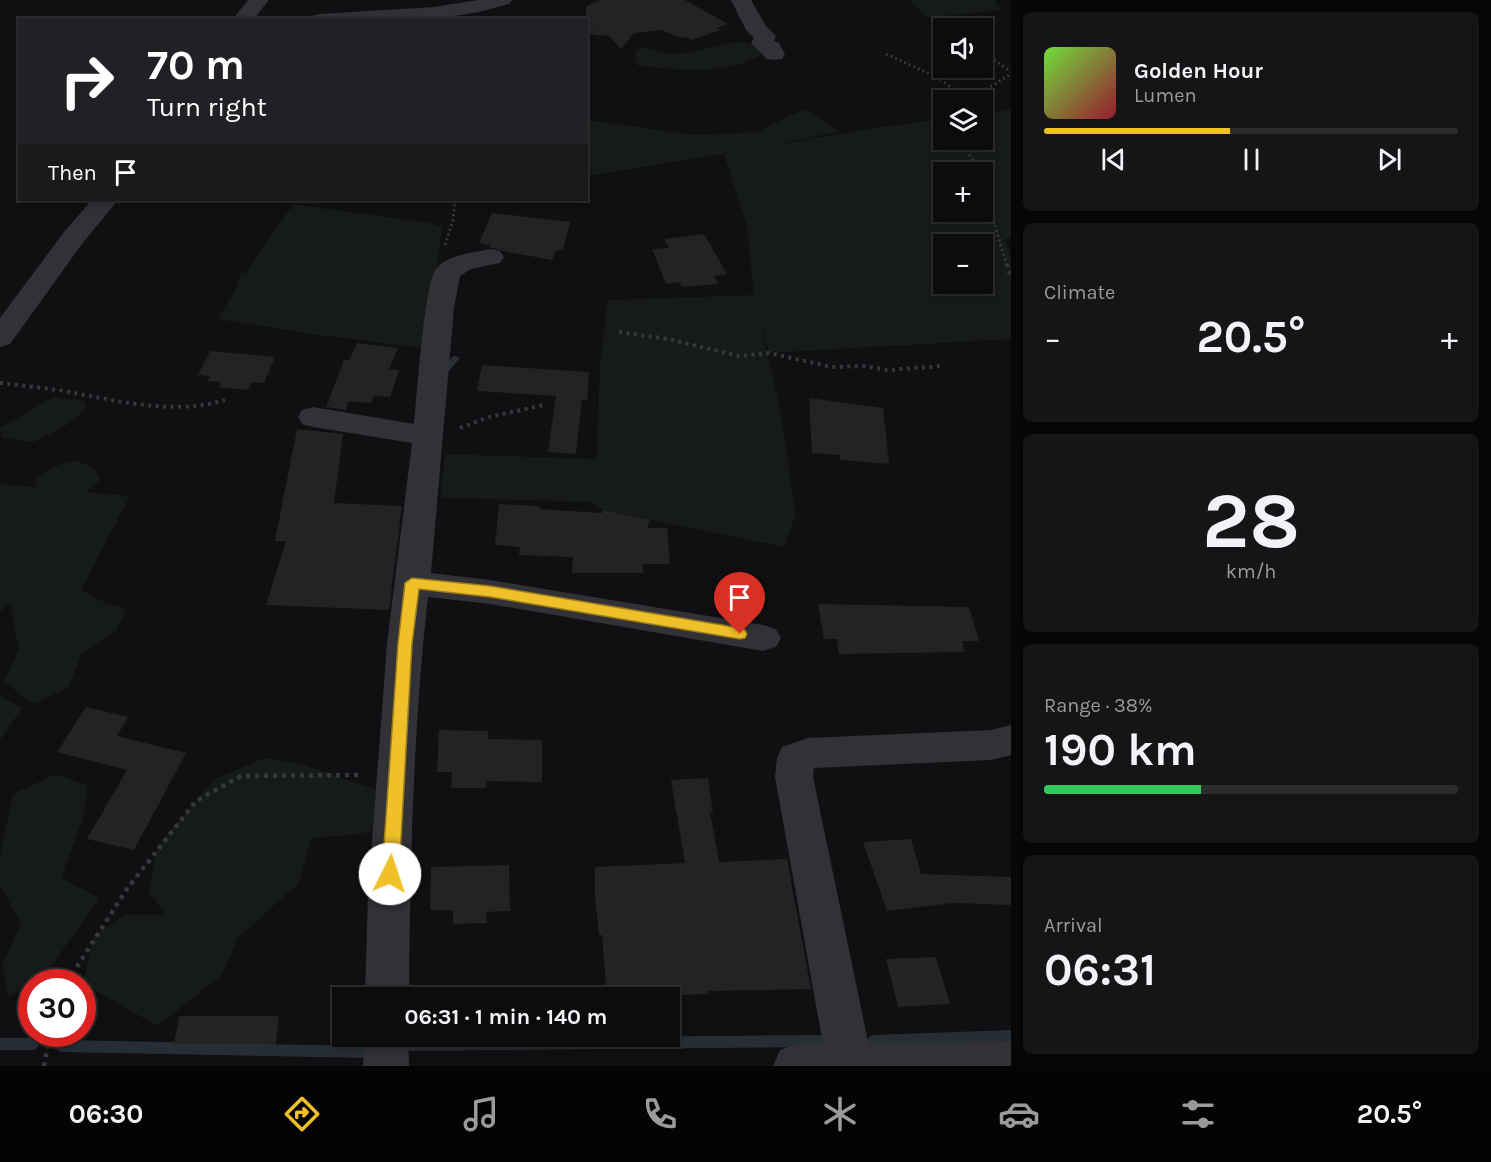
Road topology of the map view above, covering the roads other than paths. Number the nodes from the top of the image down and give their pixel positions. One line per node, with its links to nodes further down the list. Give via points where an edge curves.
1 (259, 0): 5 (street)
2 (502, 0): 4 (street)
3 (741, 0): 7 (street, via 757,30 765,36 762,43)
4 (419, 17): 6 (street)
5 (244, 18)
6 (386, 18)
7 (774, 54)
8 (104, 201): 10 (street)
9 (491, 257): 12 (street, via 462,263 447,273)
10 (0, 338)
11 (313, 417): 12 (street)
12 (426, 439): 13 (street)
13 (412, 583): 14 (street, via 490,592); 16 (street, via 389,894)
14 (763, 638)
15 (1011, 740): 22 (street, via 991,745 808,753 796,759 794,777)
16 (387, 987)
17 (386, 1047): 19 (street)
18 (1011, 1064): 23 (street)
19 (386, 1066)
20 (796, 1066): 21 (street)
21 (832, 1066)
22 (850, 1066)
23 (874, 1066)

